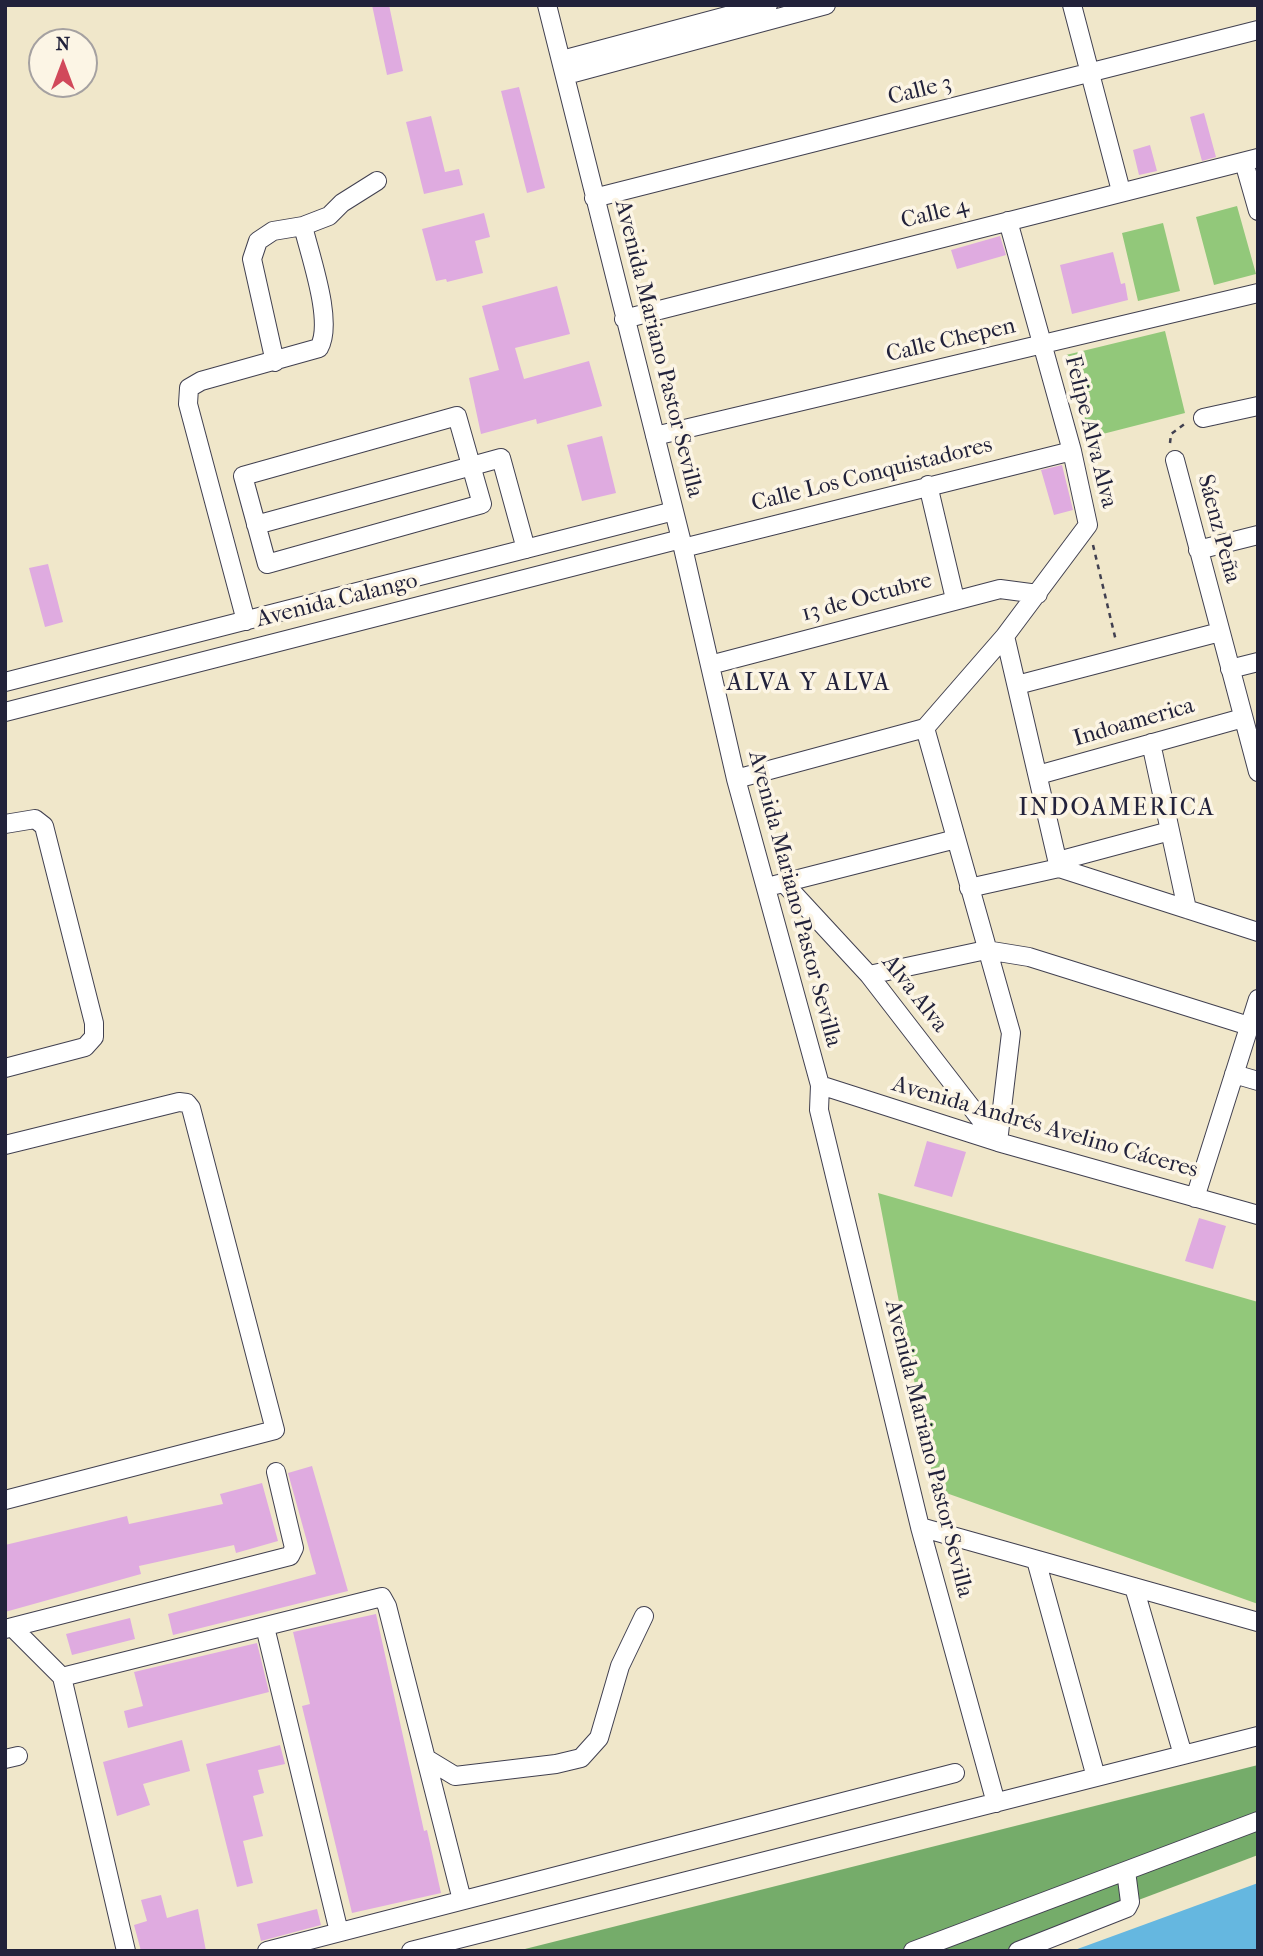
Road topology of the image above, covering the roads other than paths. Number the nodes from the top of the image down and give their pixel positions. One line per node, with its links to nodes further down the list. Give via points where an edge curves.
1 (547, 5): 6 (street, Avenida Mariano Pastor Sevilla)
2 (768, 5): 6 (street)
3 (826, 5): 6 (street)
4 (1072, 5): 7 (street)
5 (1258, 30): 7 (street, Calle 3)
6 (564, 67): 11 (street, Avenida Mariano Pastor Sevilla)
7 (1089, 74): 10 (street); 11 (street, Calle 3)
8 (1251, 160): 10 (street, Calle 4); 12 (street)
9 (377, 181): 14 (street, via 329,216)
10 (1121, 191): 13 (street, Calle 4)
11 (594, 198): 16 (street, Avenida Mariano Pastor Sevilla)
12 (1258, 211)
13 (1008, 221): 16 (street, Calle 4); 17 (street, Felipe Alva Alva)
14 (303, 226): 18 (street, via 324,339 319,348); 18 (street, via 273,231 258,241 252,259)
15 (1258, 293): 17 (street, Calle Chepen)
16 (624, 318): 21 (street, Avenida Mariano Pastor Sevilla)
17 (1043, 345): 21 (street, Calle Chepen); 22 (street, Felipe Alva Alva)
18 (275, 362): 34 (street, via 189,388 188,404)
19 (1258, 406): 20 (street)
20 (1203, 418)
21 (655, 436): 26 (street, Avenida Mariano Pastor Sevilla)
22 (1072, 451): 25 (street, Calle Los Conquistadores); 32 (street, Felipe Alva Alva, via 1088,525)
23 (1175, 460): 31 (street, Sáenz Peña)
24 (471, 466): 27 (street); 27 (street, via 482,504 267,564); 27 (street, via 457,416 243,476); 30 (street, via 501,458)
25 (928, 485): 29 (street, Calle Los Conquistadores); 33 (street)
26 (674, 511): 29 (street, Avenida Mariano Pastor Sevilla); 30 (street, Avenida Calango)
27 (257, 525)
28 (1258, 535): 31 (street)
29 (682, 544): 38 (street, Avenida Mariano Pastor Sevilla); 42 (street, Avenida Calango)
30 (527, 549): 34 (street, Avenida Calango)
31 (1198, 550): 35 (street, Sáenz Peña)
32 (1038, 594): 33 (street, 13 de Octubre, via 1000,589); 36 (street, Felipe Alva Alva)
33 (955, 599): 38 (street, 13 de Octubre)
34 (246, 621): 40 (street, Avenida Calango)
35 (1220, 632): 39 (street, Sáenz Peña); 41 (street)
36 (1005, 636): 41 (street); 44 (street, Felipe Alva Alva)
37 (1258, 662): 39 (street)
38 (710, 665): 48 (street, Avenida Mariano Pastor Sevilla)
39 (1230, 668): 43 (street, Sáenz Peña)
40 (5, 682)
41 (1017, 685): 47 (street)
42 (5, 712)
43 (1243, 718): 45 (street, Indoamerica); 46 (street, Sáenz Peña)
44 (925, 728): 48 (street); 51 (street)
45 (1150, 743): 47 (street, Indoamerica); 50 (street)
46 (1258, 772)
47 (1038, 775): 52 (street)
48 (736, 779): 54 (street, Avenida Mariano Pastor Sevilla)
49 (5, 824): 62 (street, via 35,818 44,826 94,1023 94,1037 85,1047)
50 (1170, 831): 52 (street); 56 (street)
51 (956, 839): 53 (street); 55 (street)
52 (1058, 864): 55 (street); 56 (street)
53 (783, 882): 54 (street); 59 (street, Alva Alva)
54 (765, 887): 66 (street, Avenida Mariano Pastor Sevilla)
55 (969, 888): 58 (street)
56 (1187, 909): 57 (street)
57 (1258, 932)
58 (986, 950): 59 (street); 61 (street, via 1029,957); 67 (street, via 1011,1033)
59 (869, 975): 67 (street, Alva Alva)
60 (1258, 999): 61 (street)
61 (1249, 1026): 64 (street)
62 (5, 1068)
63 (1258, 1068): 64 (street)
64 (1234, 1074): 65 (street); 69 (street)
65 (1258, 1081)
66 (820, 1085): 67 (street, Avenida Andrés Avelino Cáceres); 73 (street, Avenida Mariano Pastor Sevilla, via 819,1110)
67 (998, 1142): 69 (street, Avenida Andrés Avelino Cáceres)
68 (5, 1145): 72 (street, via 187,1103 275,1430)
69 (1195, 1198): 70 (street, Avenida Andrés Avelino Cáceres)
70 (1258, 1215)
71 (276, 1472): 79 (street, via 295,1548 290,1556)
72 (5, 1500)
73 (920, 1527): 74 (street); 87 (street, Avenida Mariano Pastor Sevilla)
74 (1036, 1560): 75 (street); 86 (street)
75 (1134, 1587): 77 (street); 82 (street)
76 (644, 1616): 85 (street, via 620,1666 599,1738 581,1758)
77 (1258, 1622)
78 (265, 1627): 80 (street); 83 (street, via 382,1597); 92 (street)
79 (9, 1628): 80 (street)
80 (62, 1677): 94 (street)
81 (1258, 1735): 82 (street)
82 (1183, 1755): 86 (street)
83 (427, 1759): 85 (street); 88 (street)
84 (955, 1773): 91 (street)
85 (455, 1776): 88 (street)
86 (1096, 1777): 87 (street)
87 (996, 1803): 93 (street)
88 (438, 1805): 91 (street)
89 (1258, 1821): 90 (street)
90 (1126, 1871): 97 (street); 98 (street, via 1130,1902 1126,1908)
91 (462, 1900): 92 (street)
92 (339, 1932): 95 (street)
93 (445, 1947): 96 (street)
94 (127, 1951)
95 (267, 1951)
96 (411, 1951)
97 (913, 1951)
98 (1018, 1951)

